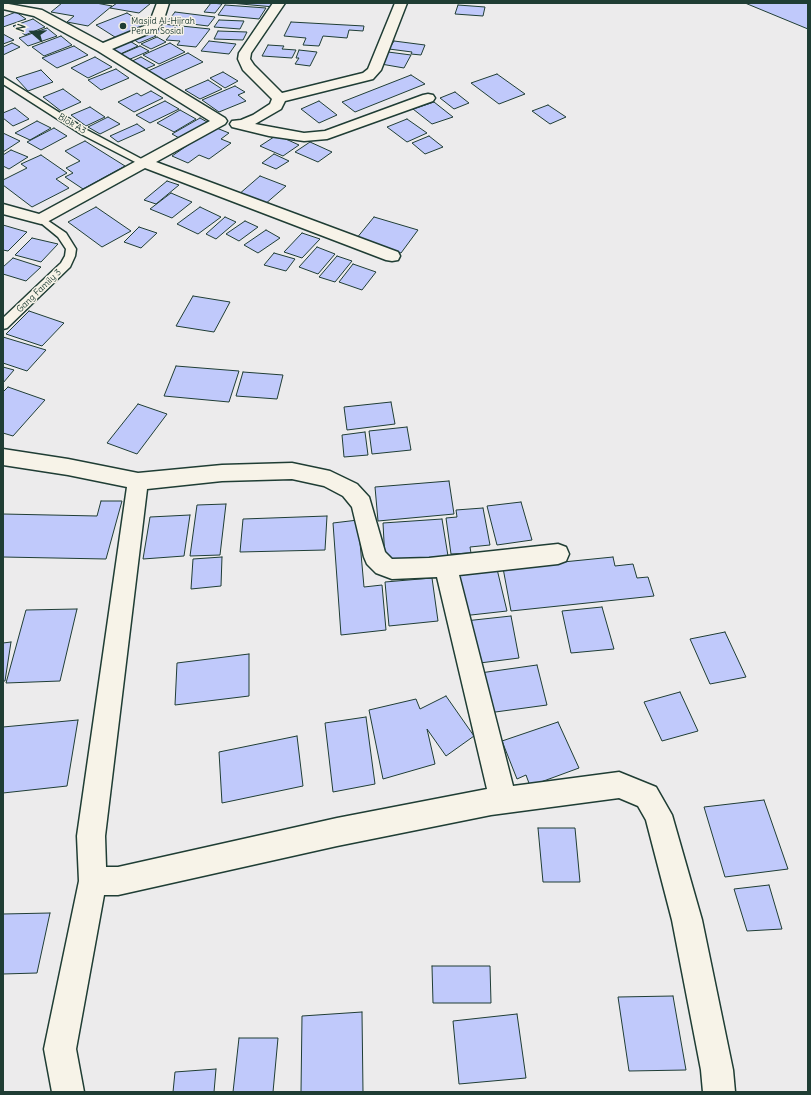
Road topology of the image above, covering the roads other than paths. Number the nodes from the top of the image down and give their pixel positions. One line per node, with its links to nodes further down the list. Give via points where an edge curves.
1 (163, 3): 5 (street, via 153,27)
2 (279, 3): 7 (street, via 245,53 244,59 252,72)
3 (401, 3): 7 (street, via 374,70 368,76)
4 (3, 5): 5 (street, via 43,10)
5 (102, 48): 9 (street)
6 (3, 80): 11 (lane, Blok A3, via 84,132)
7 (279, 98): 10 (street, via 276,106)
8 (428, 98): 10 (street, via 327,135 304,137)
9 (220, 121): 10 (street); 11 (street)
10 (242, 125)
11 (144, 164): 13 (street); 14 (street)
12 (3, 209): 13 (street)
13 (41, 219): 15 (lane, Gang Family 3, via 62,235 71,249 70,256 66,265)
14 (392, 256)
15 (3, 325)
16 (3, 457): 17 (street)
17 (138, 481): 19 (street, via 222,473 292,471 330,479 350,490 362,503 375,557 384,566 392,569); 21 (street, via 91,836)
18 (558, 554): 19 (street)
19 (446, 566): 20 (street)
20 (503, 800): 21 (street, via 337,832 118,882); 23 (street, via 619,785 647,796 658,815 687,920 717,1070)
21 (93, 880): 22 (street, via 60,1049)
22 (68, 1092)
23 (719, 1092)

